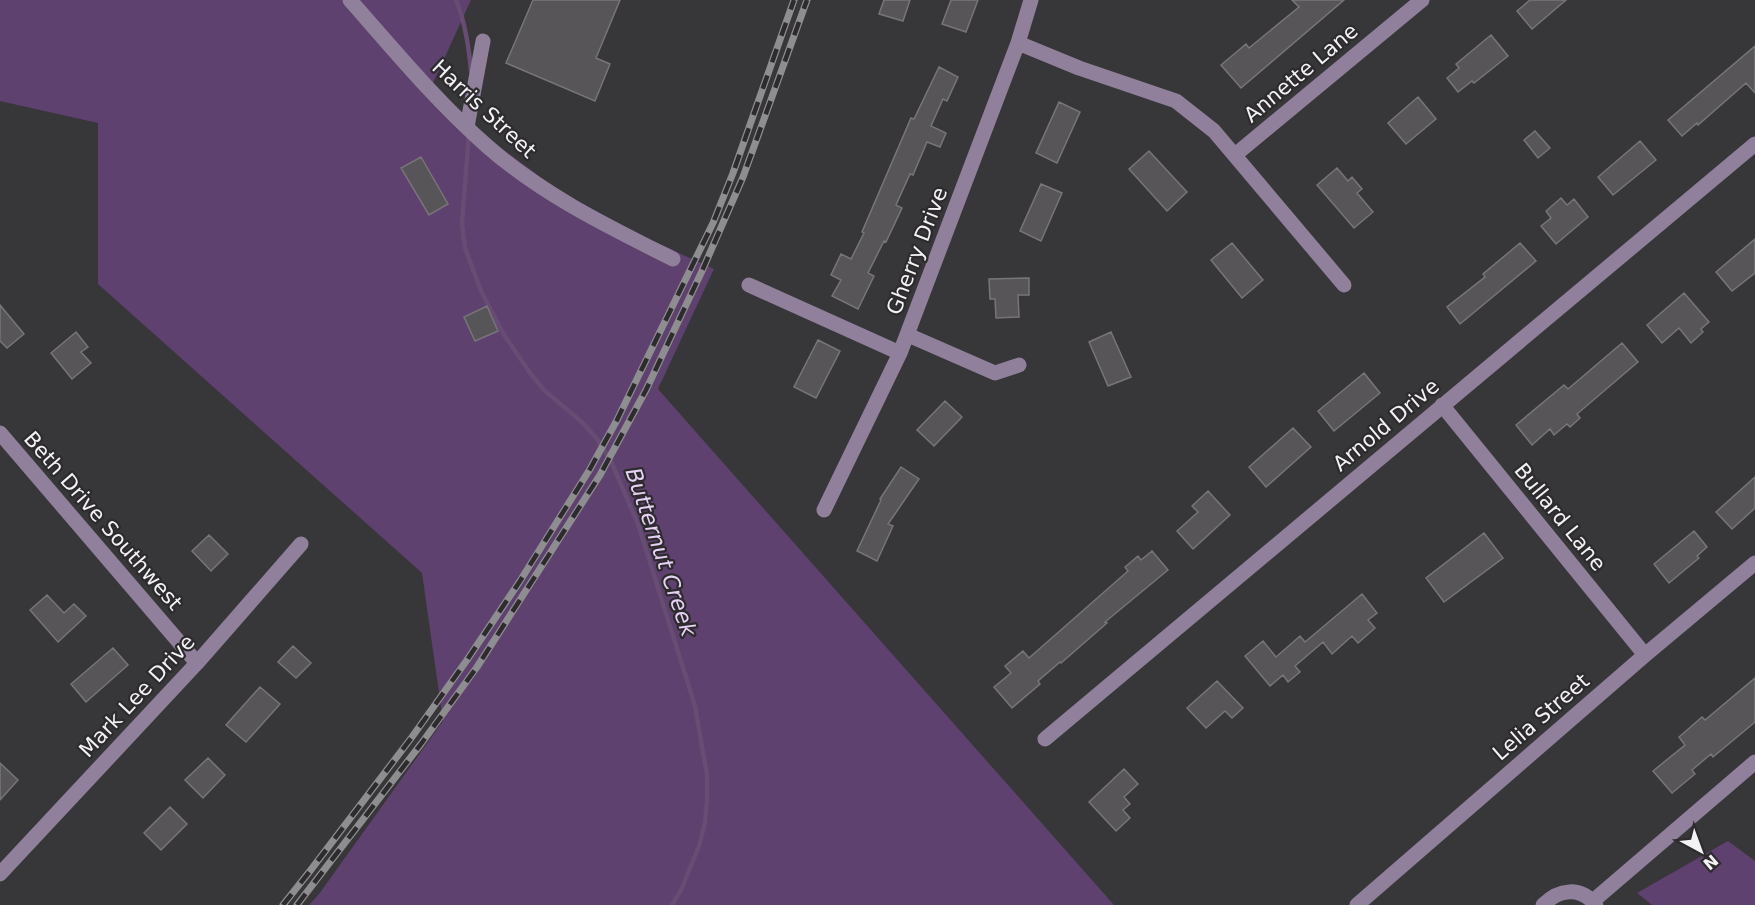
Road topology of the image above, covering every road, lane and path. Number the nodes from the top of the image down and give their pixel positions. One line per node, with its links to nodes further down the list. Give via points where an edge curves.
1 (350, 0): 6 (street, Harris Street)
2 (1031, 0): 5 (street, Gherry Drive)
3 (1422, 0): 8 (street, Annette Lane)
4 (483, 41): 6 (street)
5 (1018, 43): 8 (street, via 1176,101 1214,131); 12 (street, Gherry Drive)
6 (467, 127): 9 (street, Harris Street, via 538,185 610,228)
7 (1755, 144): 15 (street, Arnold Drive)
8 (1235, 155): 11 (street)
9 (673, 259)
10 (749, 285): 13 (street)
11 (1344, 285)
12 (908, 335): 13 (street, Gherry Drive); 14 (street, via 995,373)
13 (900, 353): 17 (street, Gherry Drive)
14 (1019, 365)
15 (1442, 405): 20 (street, Bullard Lane); 22 (street, Arnold Drive)
16 (0, 433): 21 (street, Beth Drive Southwest)
17 (824, 510)
18 (301, 544): 21 (street, Mark Lee Drive)
19 (1755, 563): 20 (street, Lelia Street)
20 (1645, 656): 26 (street, Lelia Street)
21 (197, 663): 24 (street, Mark Lee Drive)
22 (1045, 739)
23 (1755, 762): 25 (street)
24 (0, 874)
25 (1594, 903): 27 (street, via 1570,892 1559,893)
26 (1357, 905)
27 (1542, 905)

